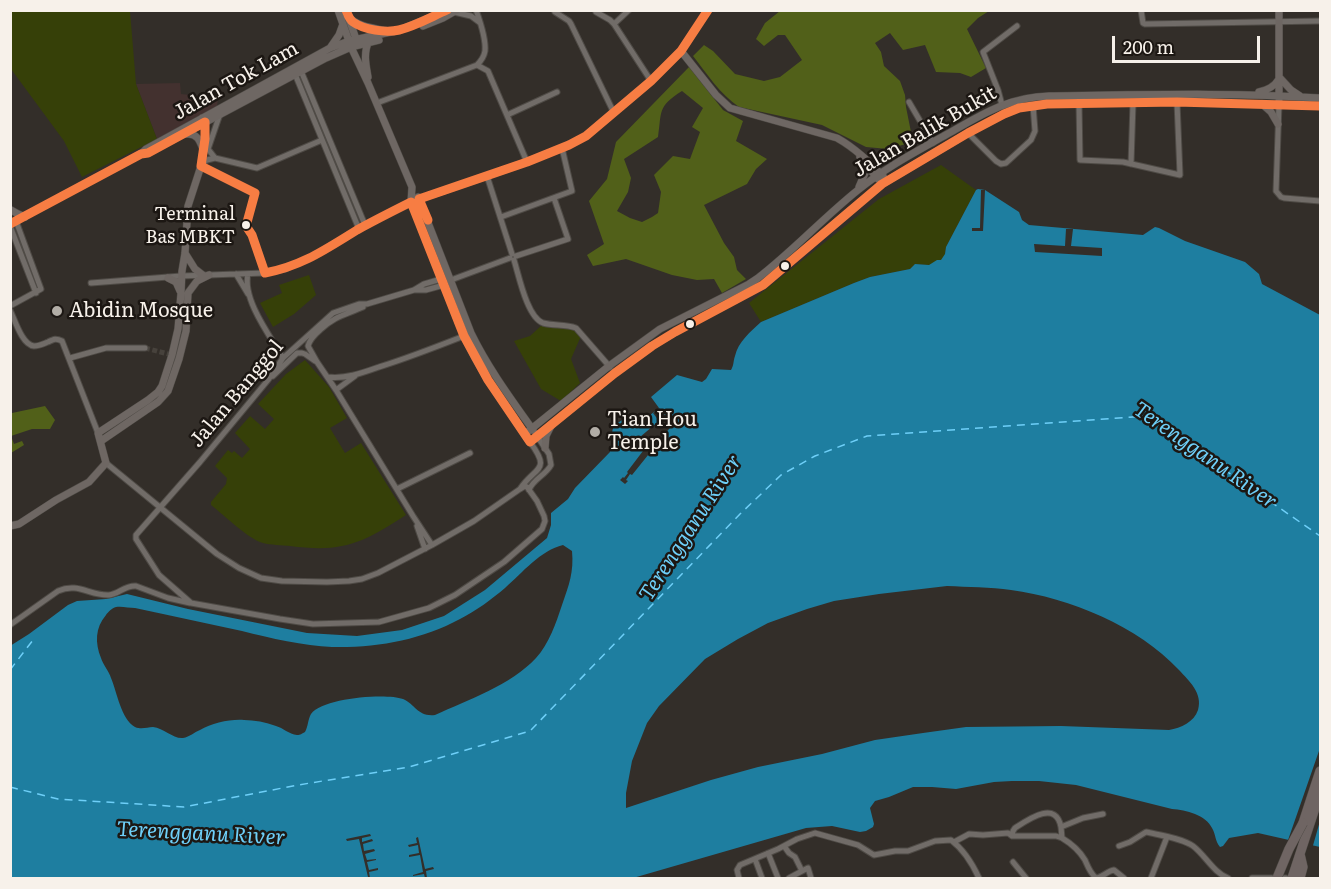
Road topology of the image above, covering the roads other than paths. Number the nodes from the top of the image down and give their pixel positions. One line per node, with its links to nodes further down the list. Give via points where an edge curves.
1 (338, 10): 13 (main road)
2 (476, 10): 14 (street)
3 (629, 10): 15 (street)
4 (708, 10): 22 (main road)
5 (1141, 10): 12 (street, via 1143,23)
6 (1279, 10): 12 (main road)
7 (453, 11): 14 (street, via 471,16); 17 (main road); 18 (main road, via 395,36)
8 (555, 12): 44 (street, via 571,24)
9 (596, 12): 15 (street)
10 (347, 14): 17 (main road, via 360,26); 19 (main road)
11 (1320, 21): 12 (street)
12 (1280, 22): 26 (main road)
13 (343, 24): 19 (main road); 20 (main road)
14 (480, 24): 24 (street, via 485,50)
15 (614, 24): 27 (street)
16 (1017, 26): 41 (street, via 983,52)
17 (392, 32): 18 (main road)
18 (370, 40): 19 (main road); 28 (main road, via 365,54)
19 (352, 42): 20 (main road, Jalan Tok Lam); 21 (main road, Jalan Tok Lam); 23 (main road)
20 (330, 48): 47 (main road, Jalan Tok Lam)
21 (341, 51): 23 (main road); 25 (main road, Jalan Tok Lam)
22 (681, 51): 27 (main road); 56 (main road, via 730,108 837,138)
23 (359, 65): 28 (main road)
24 (477, 65): 36 (street); 46 (street, via 488,71)
25 (298, 72): 45 (main road, Jalan Tok Lam); 51 (street); 75 (street, via 346,178)
26 (1280, 78): 30 (main road, via 1269,89); 31 (main road); 32 (main road)
27 (651, 81): 44 (main road)
28 (369, 83): 36 (main road)
29 (557, 92): 46 (street)
30 (1248, 95): 31 (main road, Jalan Balik Bukit); 41 (main road, Jalan Balik Bukit, via 1047,96)
31 (1279, 95): 32 (main road, Jalan Balik Bukit); 40 (main road)
32 (1302, 97): 33 (main road, Jalan Balik Bukit)
33 (1320, 98)
34 (909, 102): 52 (street)
35 (1177, 102): 38 (main road, Jalan Balik Bukit); 39 (main road, Jalan Balik Bukit); 61 (street, via 1180,175)
36 (377, 103): 65 (main road)
37 (1079, 103): 38 (main road, Jalan Balik Bukit); 42 (main road, Jalan Balik Bukit); 61 (street, via 1080,160)
38 (1133, 103): 61 (street)
39 (1262, 104): 40 (main road, Jalan Balik Bukit); 48 (main road)
40 (1279, 104): 43 (main road, Jalan Balik Bukit); 48 (street)
41 (1002, 105): 52 (main road, Jalan Balik Bukit)
42 (1033, 105): 49 (main road, Jalan Balik Bukit, via 1004,114); 49 (street, via 1035,131 1031,140 1006,163 996,161)
43 (1320, 106)
44 (614, 113): 53 (main road, via 586,136)
45 (220, 114): 47 (main road, Jalan Tok Lam); 57 (street, via 208,149)
46 (507, 115): 58 (street)
47 (203, 120): 50 (main road, Jalan Tok Lam); 54 (main road); 55 (main road, Jalan Tok Lam)
48 (1278, 124): 69 (street, via 1276,191 1284,198)
49 (968, 133): 64 (main road, Jalan Balik Bukit)
50 (183, 134): 54 (main road, via 196,136); 55 (main road, Jalan Tok Lam)
51 (322, 140): 57 (street, via 256,168); 75 (street)
52 (933, 142): 62 (main road, Jalan Balik Bukit)
53 (561, 148): 58 (main road); 67 (street, via 572,191)
54 (203, 152): 59 (main road)
55 (141, 154): 72 (main road, Jalan Tok Lam)
56 (859, 155): 60 (main road); 62 (main road, via 868,160)
57 (215, 158): 59 (street)
58 (527, 162): 63 (main road)
59 (201, 164): 76 (main road, via 188,203)
60 (865, 164): 62 (main road); 66 (main road)
61 (1131, 164)
62 (878, 175): 64 (main road); 66 (main road, Jalan Balik Bukit)
63 (487, 176): 68 (main road); 73 (street)
64 (885, 182): 96 (main road, Jalan Balik Bukit, via 763,285 665,338)
65 (412, 187): 68 (main road); 70 (main road)
66 (858, 190): 95 (main road, Jalan Balik Bukit, via 758,278 660,329)
67 (554, 198): 73 (street); 77 (street, via 568,238)
68 (419, 199): 70 (main road); 83 (main road)
69 (1320, 201)
70 (411, 202): 75 (street); 84 (main road)
71 (11, 209): 72 (main road); 74 (main road)
72 (25, 217): 74 (main road, Jalan Tok Lam)
73 (501, 217): 77 (street)
74 (13, 222): 89 (street, via 40,289)
75 (362, 227): 79 (street, via 285,269)
76 (185, 253): 80 (main road, via 195,269); 81 (main road)
77 (513, 257): 83 (street); 95 (street, via 528,306 536,318 545,324 576,328)
78 (236, 274): 79 (street); 80 (street); 87 (street)
79 (248, 274): 87 (street)
80 (206, 275): 81 (street); 86 (main road)
81 (181, 276): 82 (street); 86 (main road)
82 (168, 278): 85 (street); 86 (main road)
83 (451, 280): 101 (main road, via 481,355)
84 (442, 282): 88 (street, Jalan Banggol, via 426,290); 90 (main road)
85 (91, 283)
86 (185, 293): 107 (main road, via 162,387)
87 (250, 298): 93 (street)
88 (367, 304): 93 (street, Jalan Banggol, via 333,313); 94 (street, via 336,317 310,339 308,346)
89 (10, 308): 92 (street, via 28,344 36,346 58,338)
90 (464, 336): 97 (street); 105 (main road)
91 (145, 348): 92 (street, via 106,348)
92 (70, 358): 107 (street)
93 (283, 358): 99 (street, Jalan Banggol)
94 (317, 362): 98 (street); 99 (street, via 297,353)
95 (609, 366): 96 (street); 102 (main road, Jalan Balik Bukit)
96 (615, 373): 103 (main road, Jalan Balik Bukit)
97 (358, 374): 98 (street); 100 (street)
98 (328, 377): 100 (street)
99 (268, 381): 115 (street, Jalan Banggol)
100 (336, 390): 112 (street)
101 (523, 416): 102 (main road); 104 (main road)
102 (544, 419): 104 (main road, Jalan Balik Bukit)
103 (552, 424): 106 (main road, Jalan Balik Bukit); 109 (main road)
104 (532, 429): 105 (main road, Jalan Balik Bukit); 106 (main road)
105 (525, 434): 108 (main road)
106 (537, 436): 108 (main road, Jalan Balik Bukit); 109 (street)
107 (99, 437): 111 (main road)
108 (530, 442): 113 (street, via 541,464)
109 (545, 448): 114 (street, via 551,465)
110 (470, 453): 112 (street)
111 (105, 463): 115 (street); 117 (main road, via 90,482)
112 (397, 489): 116 (street)
113 (520, 489): 114 (street, via 525,486); 118 (street)
114 (529, 490): 120 (street, via 544,516 542,529 482,578 429,608 379,622 313,624)
115 (160, 508): 119 (street, via 217,554 261,578 327,582 362,579); 120 (street, Jalan Banggol, via 136,539 159,575)
116 (413, 516): 118 (street); 119 (street)
117 (10, 526)
118 (432, 545): 119 (street)
119 (425, 549)
120 (191, 603): 121 (street, via 136,586 110,595 66,588)
121 (10, 625)
122 (1320, 771): 125 (highway)
123 (1320, 794): 134 (highway)
124 (1103, 814): 126 (street)
125 (1303, 823): 151 (highway, bridge); 152 (highway, bridge)
126 (1061, 827): 127 (street, via 1052,813 1038,814 1015,828); 129 (street)
127 (1012, 836): 129 (street); 130 (street, via 969,834)
128 (1167, 837): 132 (street, via 1146,832); 148 (street); 149 (street, via 1191,844)
129 (1062, 838): 138 (street, via 1078,850)
130 (954, 842): 131 (street, via 935,841 908,851 874,855 858,845 815,833); 145 (street)
131 (784, 846): 133 (street); 137 (street)
132 (1119, 846)
133 (768, 854): 135 (street); 142 (street)
134 (1300, 854): 153 (highway); 154 (highway)
135 (755, 859): 140 (street, via 738,866); 141 (street)
136 (1013, 862): 146 (street)
137 (802, 871): 143 (street); 144 (street, via 807,868)
138 (1095, 878): 147 (street, via 1114,870)
139 (1258, 878): 150 (street); 152 (street)
140 (739, 879)
141 (762, 879)
142 (778, 879)
143 (789, 879)
144 (811, 879)
145 (979, 879)
146 (1026, 879)
147 (1124, 879)
148 (1151, 879)
149 (1228, 879)
150 (1252, 879)
151 (1277, 879)
152 (1285, 879)
153 (1292, 879)
154 (1300, 879)

